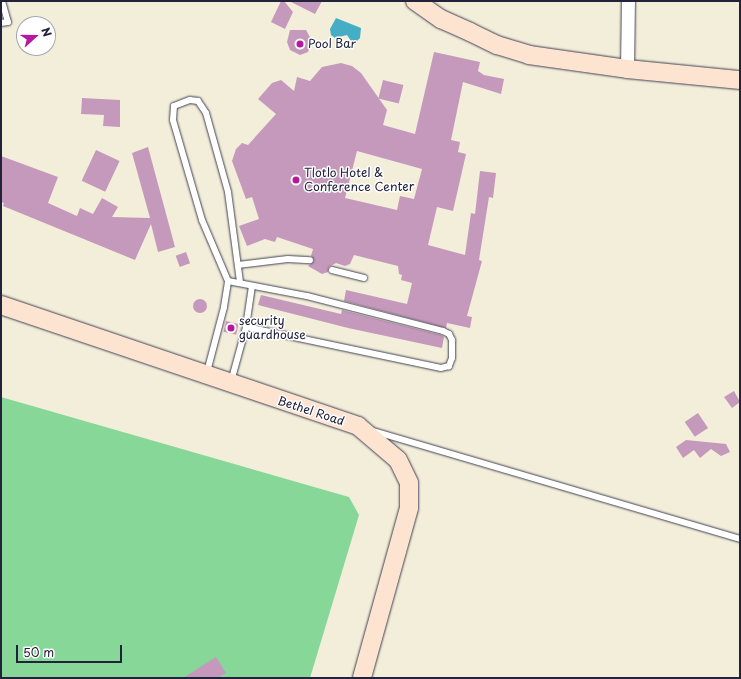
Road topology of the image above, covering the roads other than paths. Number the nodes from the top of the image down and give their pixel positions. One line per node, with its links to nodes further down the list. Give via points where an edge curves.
1 (2, 1): 4 (lane, via 8,22)
2 (415, 1): 5 (street, via 441,19 497,45 535,56)
3 (628, 1): 5 (street)
4 (1, 23)
5 (627, 69): 6 (street)
6 (740, 80)
7 (310, 260): 8 (lane, via 288,259)
8 (238, 265): 11 (lane, via 228,192 206,113 198,101 180,103 172,110 173,120 202,220); 12 (lane)
9 (332, 270): 10 (lane)
10 (364, 278)
11 (228, 281): 12 (lane); 16 (lane)
12 (240, 282): 13 (lane)
13 (252, 286): 15 (lane); 15 (lane, via 307,296 443,330 452,340 452,358 449,366 430,367)
14 (1, 305): 16 (street, Bethel Road)
15 (246, 327): 17 (lane)
16 (206, 376): 17 (street, Bethel Road)
17 (230, 384): 18 (street, Bethel Road)
18 (358, 426): 19 (lane); 20 (street, Bethel Road, via 398,460 409,483 409,508)
19 (740, 539)
20 (362, 678)

